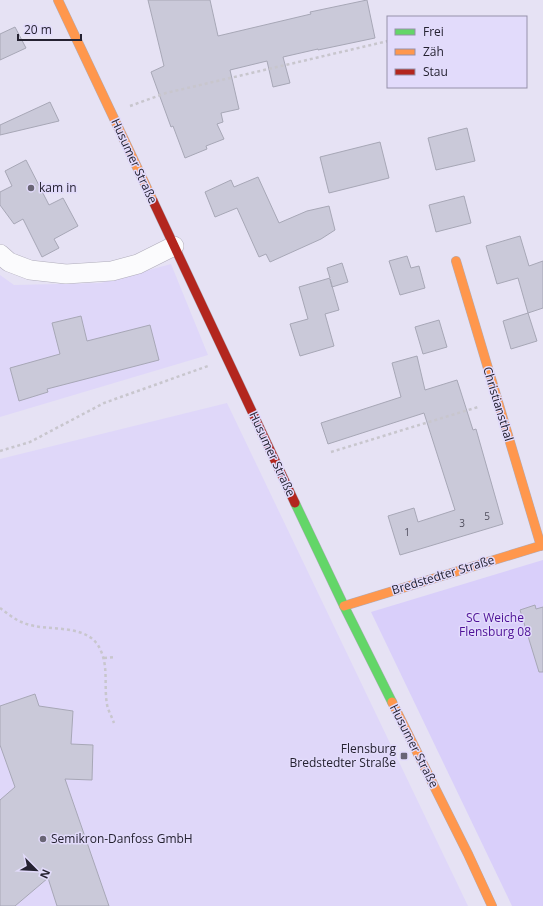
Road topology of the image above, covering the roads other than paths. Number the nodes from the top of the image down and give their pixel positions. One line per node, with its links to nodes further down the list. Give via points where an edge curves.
1 (58, 0): 2 (main road, Husumer Straße)
2 (174, 246): 3 (street, via 138,264 112,271 66,274 30,270 9,262); 6 (main road, Husumer Straße)
3 (0, 254)
4 (456, 261): 5 (main road, Christiansthal)
5 (542, 546): 6 (main road, Bredstedter Straße)
6 (344, 606): 7 (main road, Husumer Straße)
7 (492, 906)

